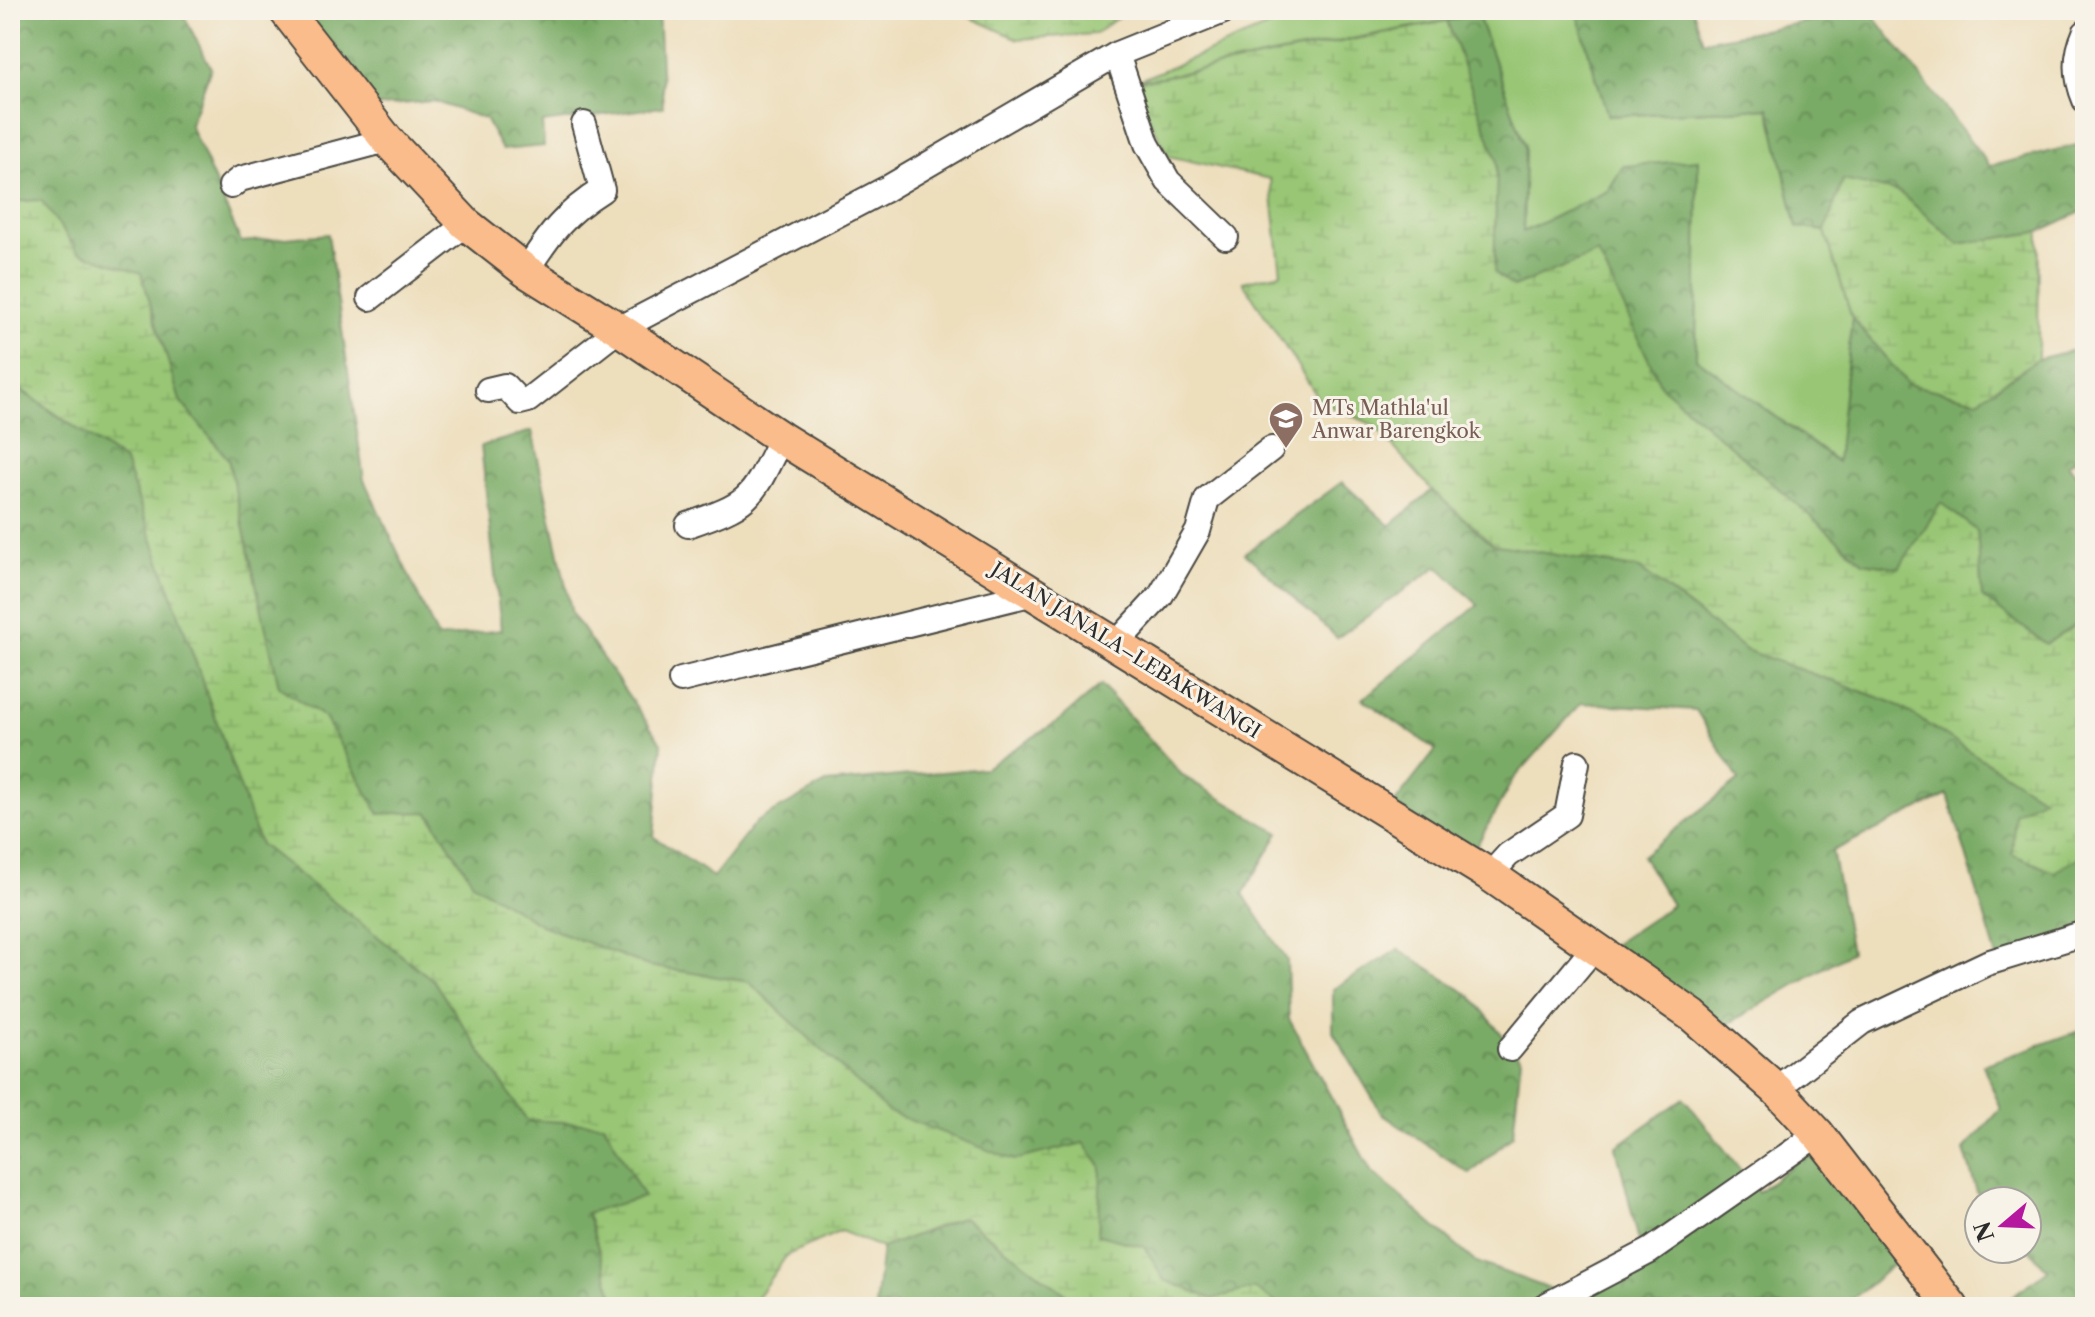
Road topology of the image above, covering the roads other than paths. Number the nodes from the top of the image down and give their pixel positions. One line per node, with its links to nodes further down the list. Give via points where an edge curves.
1 (285, 10): 7 (main road, JALAN JANALA–LEBAKWANGI)
2 (1226, 10): 4 (street)
3 (2085, 33): 5 (street, via 2077,74)
4 (1117, 54): 10 (street, via 1147,144 1168,181); 13 (street, via 886,189)
5 (2085, 100)
6 (584, 124): 11 (street, via 602,190 551,232)
7 (387, 140): 8 (street, via 240,179); 9 (main road, JALAN JANALA–LEBAKWANGI)
8 (231, 186)
9 (466, 224): 11 (main road, JALAN JANALA–LEBAKWANGI); 12 (street)
10 (1226, 237)
11 (526, 271): 13 (main road, JALAN JANALA–LEBAKWANGI)
12 (370, 298)
13 (619, 329): 14 (street, via 528,400 520,402 505,386); 15 (main road, JALAN JANALA–LEBAKWANGI)
14 (488, 390)
15 (781, 438): 17 (street, via 747,499); 18 (main road, JALAN JANALA–LEBAKWANGI)
16 (1271, 449): 19 (street, via 1207,499 1198,531 1161,595)
17 (688, 525)
18 (1034, 593): 19 (main road, JALAN JANALA–LEBAKWANGI); 20 (street)
19 (1116, 644): 22 (main road, JALAN JANALA–LEBAKWANGI)
20 (681, 680)
21 (1577, 763): 22 (street, via 1567,815 1508,855)
22 (1490, 875): 24 (main road, JALAN JANALA–LEBAKWANGI)
23 (2085, 933): 26 (street, via 1987,963 1862,1022)
24 (1593, 949): 25 (street); 26 (main road, JALAN JANALA–LEBAKWANGI, via 1693,1016)
25 (1510, 1049)
26 (1776, 1089): 27 (main road, JALAN JANALA–LEBAKWANGI)
27 (1818, 1134): 28 (street, via 1650,1251); 29 (main road, JALAN JANALA–LEBAKWANGI)
28 (1543, 1307)
29 (1952, 1307)

